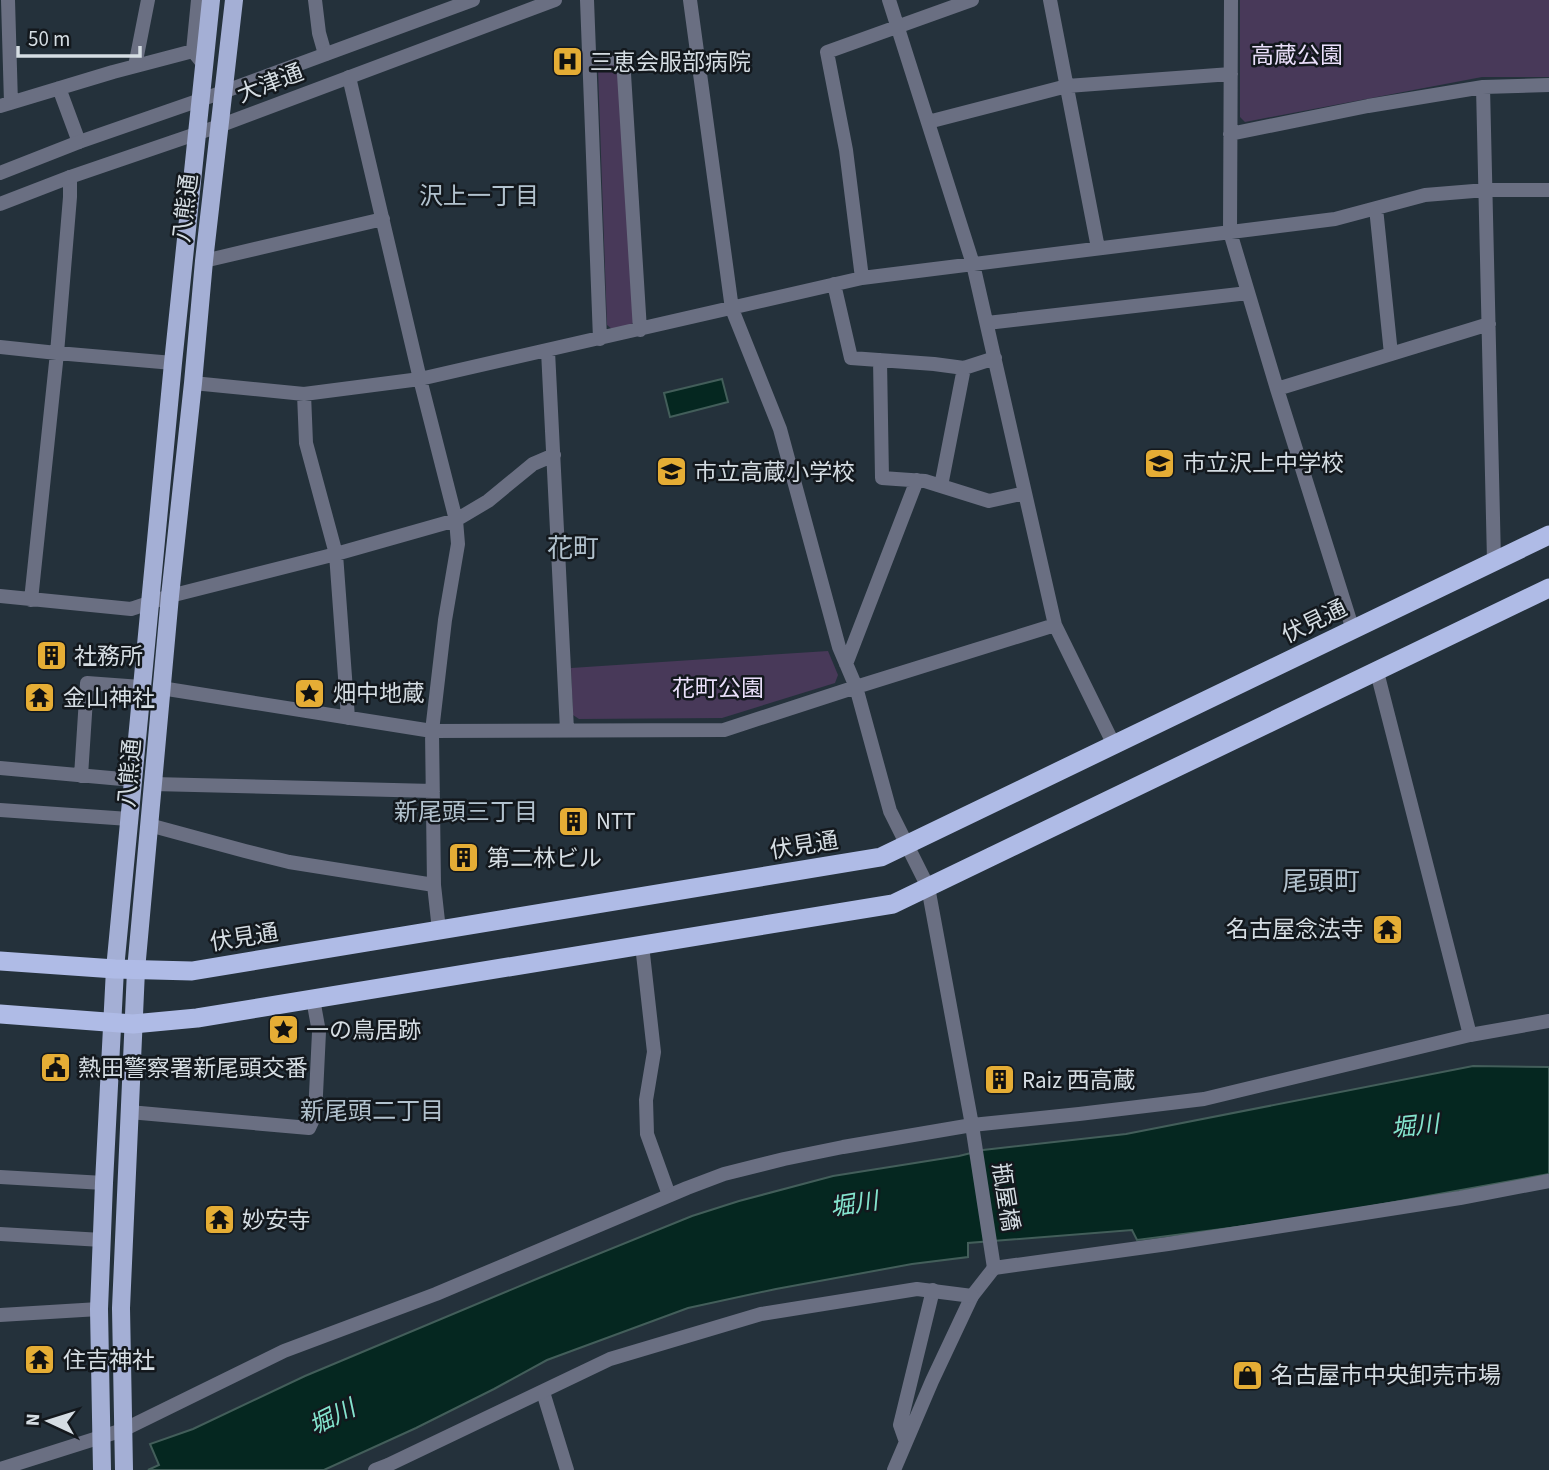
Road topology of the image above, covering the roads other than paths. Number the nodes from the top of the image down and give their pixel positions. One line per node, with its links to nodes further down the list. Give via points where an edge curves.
1 (8, 0): 28 (street)
2 (148, 0): 19 (street)
3 (198, 0): 17 (street)
4 (211, 0): 17 (main road, 八熊通)
5 (314, 0): 16 (street)
6 (555, 0): 21 (street, 大津通)
7 (587, 0): 18 (street)
8 (690, 0): 48 (street, 瓶屋橋)
9 (889, 0): 15 (street)
10 (972, 0): 15 (street)
11 (1050, 0): 23 (street)
12 (1231, 0): 20 (street)
13 (469, 1): 16 (street, 大津通)
14 (234, 3): 26 (main road, 八熊通)
15 (898, 26): 29 (street); 45 (street, via 827,52 846,150)
16 (325, 54): 26 (street, 大津通)
17 (199, 58): 19 (street); 27 (main road, 八熊通)
18 (590, 59): 51 (street, via 622,58); 52 (street)
19 (135, 66): 25 (street)
20 (1231, 74): 23 (street); 32 (street)
21 (349, 77): 30 (street, 大津通); 40 (street)
22 (1549, 85): 24 (street)
23 (1066, 86): 29 (street); 42 (street)
24 (1483, 87): 32 (street); 36 (street)
25 (59, 88): 28 (street); 33 (street)
26 (223, 92): 27 (street, 大津通); 30 (main road, 八熊通)
27 (201, 100): 31 (main road, 八熊通); 33 (street, 大津通)
28 (6, 104)
29 (928, 122): 44 (street)
30 (219, 126): 31 (street, 大津通); 43 (main road, 八熊通)
31 (197, 134): 35 (street, 大津通); 59 (main road, 八熊通)
32 (1230, 134): 41 (street)
33 (79, 142): 34 (street, 大津通)
34 (0, 173)
35 (70, 177): 38 (street, 大津通); 55 (street)
36 (1486, 190): 37 (street); 39 (street, via 1425,195); 50 (street)
37 (1549, 190)
38 (0, 204)
39 (1376, 208): 41 (street, via 1335,219); 56 (street)
40 (383, 219): 43 (street); 61 (street)
41 (1230, 232): 42 (street); 47 (street)
42 (1098, 248): 44 (street)
43 (204, 261): 62 (main road, 八熊通)
44 (973, 264): 45 (street); 49 (street)
45 (862, 278): 46 (street)
46 (834, 284): 48 (street); 58 (street, via 851,358)
47 (1248, 293): 49 (street); 63 (street)
48 (732, 309): 51 (street); 80 (street, 瓶屋橋, via 780,429)
49 (987, 323): 57 (street)
50 (1489, 324): 56 (street); 72 (street)
51 (640, 330): 52 (street)
52 (600, 339): 54 (street)
53 (0, 347): 55 (street)
54 (548, 351): 61 (street); 65 (street)
55 (57, 353): 59 (street); 76 (street)
56 (1391, 354): 63 (street)
57 (995, 358): 60 (street); 68 (street)
58 (880, 360): 60 (street); 66 (street, via 882,478)
59 (173, 363): 77 (main road, 八熊通)
60 (964, 368): 67 (street)
61 (420, 379): 64 (street); 69 (street)
62 (192, 383): 64 (street); 74 (main road, 八熊通)
63 (1277, 389): 79 (street)
64 (304, 394): 71 (street, via 306,443)
65 (554, 455): 69 (street, via 533,464); 86 (street)
66 (917, 480): 67 (street); 80 (street)
67 (941, 486): 68 (street, via 989,501)
68 (1025, 493): 78 (street)
69 (456, 520): 71 (street); 87 (street, via 458,544)
70 (1549, 535): 72 (highway, 伏見通)
71 (335, 554): 74 (street); 85 (street)
72 (1494, 561): 79 (highway, 伏見通)
73 (1549, 588): 81 (highway)
74 (170, 596): 77 (street); 84 (main road, 八熊通)
75 (0, 597): 76 (street)
76 (31, 600): 77 (street, via 131,609)
77 (149, 604): 82 (main road, 八熊通)
78 (1055, 625): 83 (street); 88 (street)
79 (1353, 630): 88 (highway, 伏見通)
80 (846, 664): 83 (street, 瓶屋橋)
81 (1377, 672): 99 (highway); 110 (street)
82 (141, 687): 90 (street, via 87,683); 91 (main road, 八熊通)
83 (856, 687): 86 (street, via 724,730); 97 (street, 瓶屋橋, via 890,811)
84 (161, 688): 85 (street); 92 (main road, 八熊通)
85 (348, 718): 87 (street)
86 (567, 730): 87 (street)
87 (432, 731): 93 (street)
88 (1114, 745): 97 (highway, 伏見通)
89 (0, 768): 90 (street)
90 (81, 776): 91 (street)
91 (133, 780): 95 (main road, 八熊通)
92 (153, 784): 93 (street); 96 (main road, 八熊通)
93 (433, 791): 98 (street)
94 (0, 810): 95 (street)
95 (129, 819): 103 (main road, 八熊通)
96 (149, 825): 98 (street, via 289,862); 104 (main road, 八熊通)
97 (908, 845): 99 (street, 瓶屋橋); 100 (highway, 伏見通, via 881,857)
98 (434, 886): 100 (street)
99 (928, 887): 101 (highway, via 893,904); 112 (street, 瓶屋橋)
100 (439, 930): 104 (highway, 伏見通, via 192,971)
101 (642, 945): 105 (highway); 116 (street, via 654,1052 646,1100 648,1134)
102 (0, 961): 103 (highway, 伏見通)
103 (115, 969): 104 (highway, 伏見通); 108 (main road, 八熊通)
104 (136, 970): 109 (main road, 八熊通)
105 (313, 999): 109 (highway); 111 (street, via 319,1032 315,1115 309,1128)
106 (0, 1014): 108 (highway)
107 (1549, 1021): 110 (street)
108 (112, 1023): 109 (highway); 115 (main road, 八熊通)
109 (133, 1024): 111 (main road, 八熊通)
110 (1470, 1035): 112 (street, via 1204,1098)
111 (129, 1112): 125 (main road, 八熊通, via 121,1308)
112 (973, 1132): 116 (street, via 843,1147 784,1159 724,1174); 119 (street, 瓶屋橋)
113 (0, 1177): 115 (street)
114 (1549, 1181): 119 (street, via 1168,1244)
115 (104, 1183): 118 (main road, 八熊通)
116 (669, 1195): 125 (street, via 436,1294 284,1351)
117 (0, 1234): 118 (street)
118 (102, 1240): 122 (main road, 八熊通)
119 (993, 1265): 121 (street)
120 (933, 1290): 121 (street); 124 (street, via 761,1314 610,1359); 127 (street, via 900,1425)
121 (972, 1296): 127 (street)
122 (99, 1309): 123 (street); 126 (main road, 八熊通)
123 (0, 1315)
124 (543, 1392): 131 (street); 132 (street)
125 (123, 1430): 126 (street); 128 (main road, 八熊通)
126 (101, 1436): 129 (street); 130 (main road, 八熊通)
127 (906, 1441): 133 (street)
128 (124, 1467)
129 (0, 1468)
130 (102, 1470)
131 (375, 1470)
132 (567, 1470)
133 (894, 1470)

